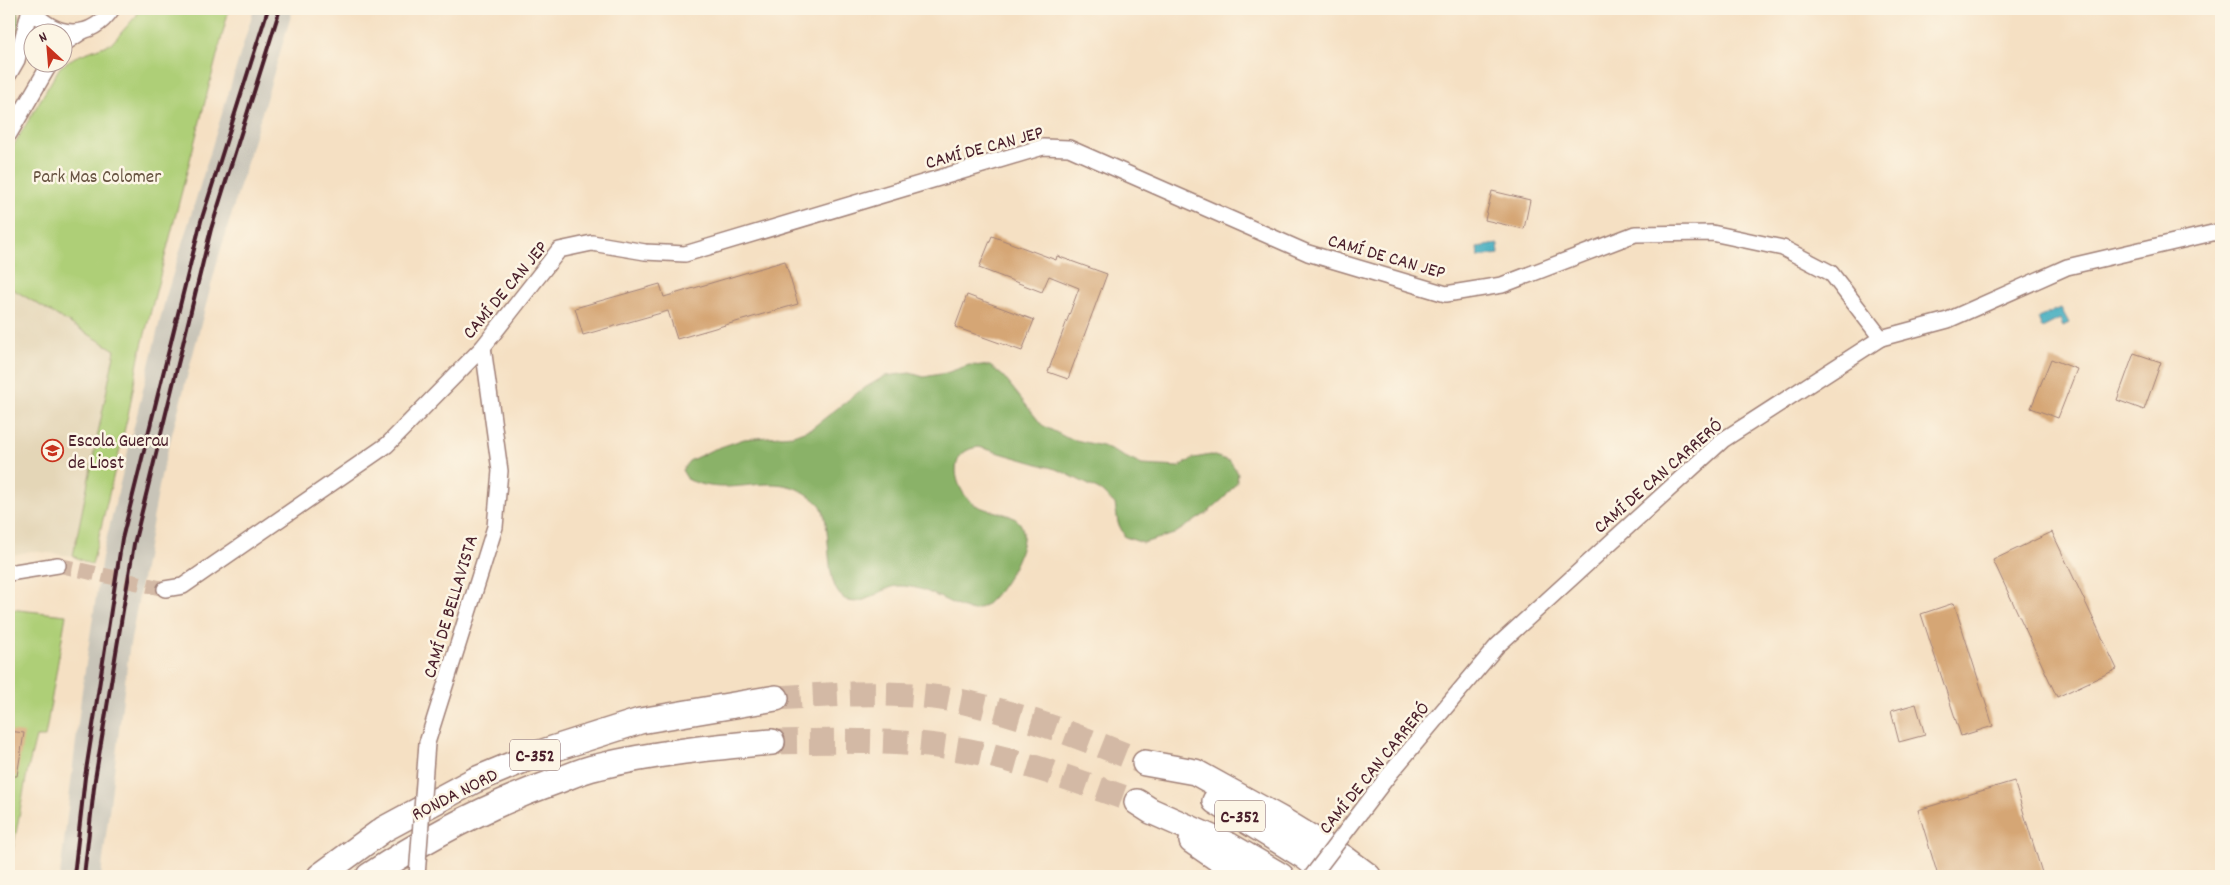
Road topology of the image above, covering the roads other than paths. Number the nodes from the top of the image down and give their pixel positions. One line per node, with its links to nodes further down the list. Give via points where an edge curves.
1 (31, 9): 3 (street, via 54,29); 6 (street, via 17,60)
2 (112, 9): 3 (street, via 106,18)
3 (83, 31): 4 (street)
4 (72, 38)
5 (45, 72): 7 (street)
6 (9, 74)
7 (9, 134)
8 (2221, 231): 9 (street, CAMÍ DE CAN CARRERÓ, via 2067,267 1948,320)
9 (1881, 338): 10 (street, CAMÍ DE CAN JEP, via 1831,273 1783,248 1712,233 1635,234 1502,285 1446,294 1308,254 1069,148 1043,147 685,254 645,252 592,243 559,250); 21 (street, CAMÍ DE CAN CARRERÓ, bridge, via 1723,440 1497,646 1388,776)
10 (483, 347): 13 (street, CAMÍ DE CAN JEP, via 387,445 183,586); 18 (street, CAMÍ DE BELLAVISTA, bridge, via 500,471 495,527 427,744)
11 (58, 565): 12 (street)
12 (9, 573)
13 (165, 590)
14 (776, 698): 16 (highway, RONDA NORD / C-352, via 640,720 540,753 476,780 384,829)
15 (772, 742): 17 (highway, RONDA NORD / C-352, via 685,750 595,767 523,793 458,823)
16 (320, 876)
17 (369, 876)
18 (418, 876)
19 (1243, 876): 20 (highway, C-352, via 1144,807 1230,846)
20 (1281, 876)
21 (1312, 876)
22 (1330, 876): 23 (highway, C-352, via 1304,856 1221,805 1145,764 1195,772 1280,819)
23 (1368, 876)

